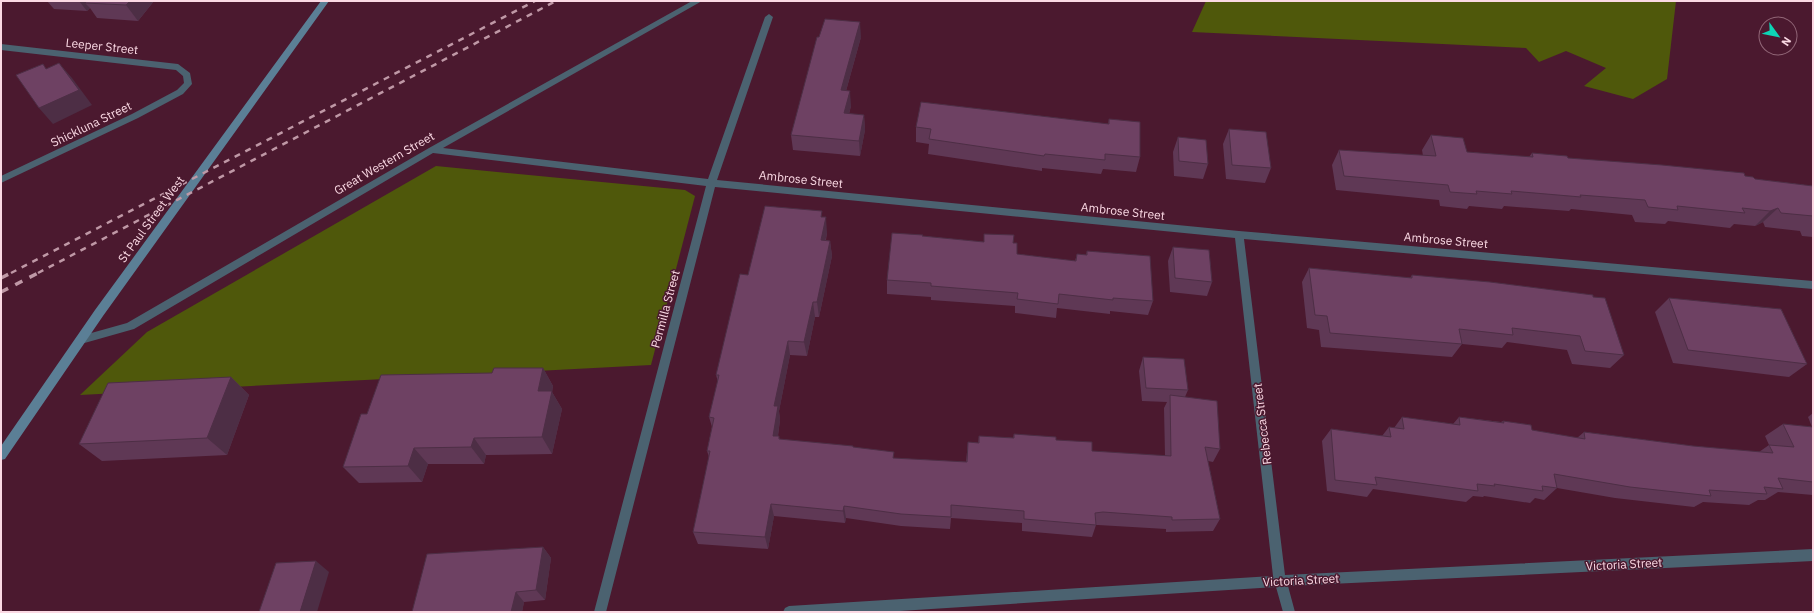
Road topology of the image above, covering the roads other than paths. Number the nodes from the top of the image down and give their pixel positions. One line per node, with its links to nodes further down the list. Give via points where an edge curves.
1 (325, 1): 11 (main road, St Paul Street West)
2 (698, 1): 6 (street, Great Western Street)
3 (769, 17): 8 (street, Permilla Street)
4 (1, 47): 5 (street, Leeper Street, via 178,67 187,74)
5 (188, 84): 7 (street, Shickluna Street, via 180,92 135,116)
6 (432, 150): 8 (street, Ambrose Street); 11 (street, Great Western Street, via 130,326)
7 (1, 180)
8 (711, 183): 9 (street, Ambrose Street); 15 (street, Permilla Street)
9 (1239, 235): 10 (street, Ambrose Street); 14 (street, Rebecca Street)
10 (1813, 285)
11 (81, 340): 12 (main road, St Paul Street West)
12 (1, 455)
13 (1813, 555): 14 (street, Victoria Street)
14 (1280, 581): 16 (street, Victoria Street); 17 (street, Rebecca Street)
15 (600, 612)
16 (789, 612)
17 (1289, 612)

